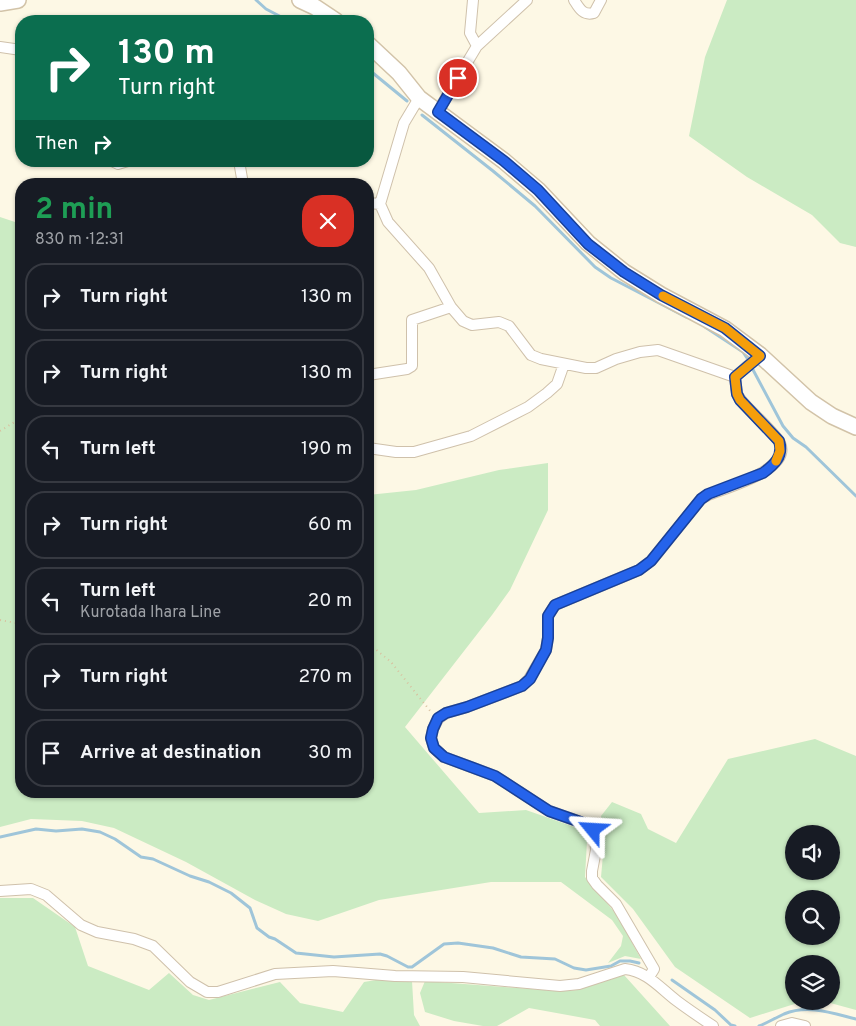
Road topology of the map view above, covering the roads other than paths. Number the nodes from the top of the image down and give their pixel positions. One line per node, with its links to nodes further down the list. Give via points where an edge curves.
1 (18, 0): 7 (main road)
2 (300, 0): 8 (main road)
3 (473, 0): 9 (street, via 470,33)
4 (527, 0): 9 (street)
5 (574, 0): 6 (street, via 581,11 588,14 594,13)
6 (601, 0)
7 (0, 3)
8 (327, 15)
9 (477, 46): 14 (street)
10 (0, 47): 11 (street)
11 (15, 49)
12 (374, 50): 13 (main road)
13 (419, 98): 14 (main road); 16 (street, via 404,123)
14 (438, 112): 18 (main road, via 531,184 588,244 661,295 725,328)
15 (374, 204): 16 (street)
16 (380, 204): 17 (street, via 388,222 429,268)
17 (451, 307): 19 (street, via 463,321 472,325 499,322 509,326 531,355); 20 (street, via 412,320 412,366)
18 (754, 361): 21 (street); 22 (main road, via 832,416)
19 (564, 364): 21 (street, via 596,368 640,352 658,350); 23 (street, via 557,384 547,393 528,407 471,436 414,452)
20 (374, 374)
21 (735, 377): 25 (street, via 740,400 779,441 776,462 763,473 701,499 651,561 639,570 555,605 548,616 546,650 530,679 522,686 446,713 438,718 431,738 434,748 444,757 495,776 549,811 586,824 593,830 596,850 592,878 616,904 654,969)
22 (856, 427)
23 (374, 449)
24 (0, 891): 25 (street, via 31,890 46,895 81,925 153,946 190,982 208,992 218,992 275,974 334,971 560,986 579,984 625,969)
25 (649, 977): 26 (street)
26 (713, 1026)
27 (781, 1026): 28 (street, via 792,1023)
28 (805, 1026)

